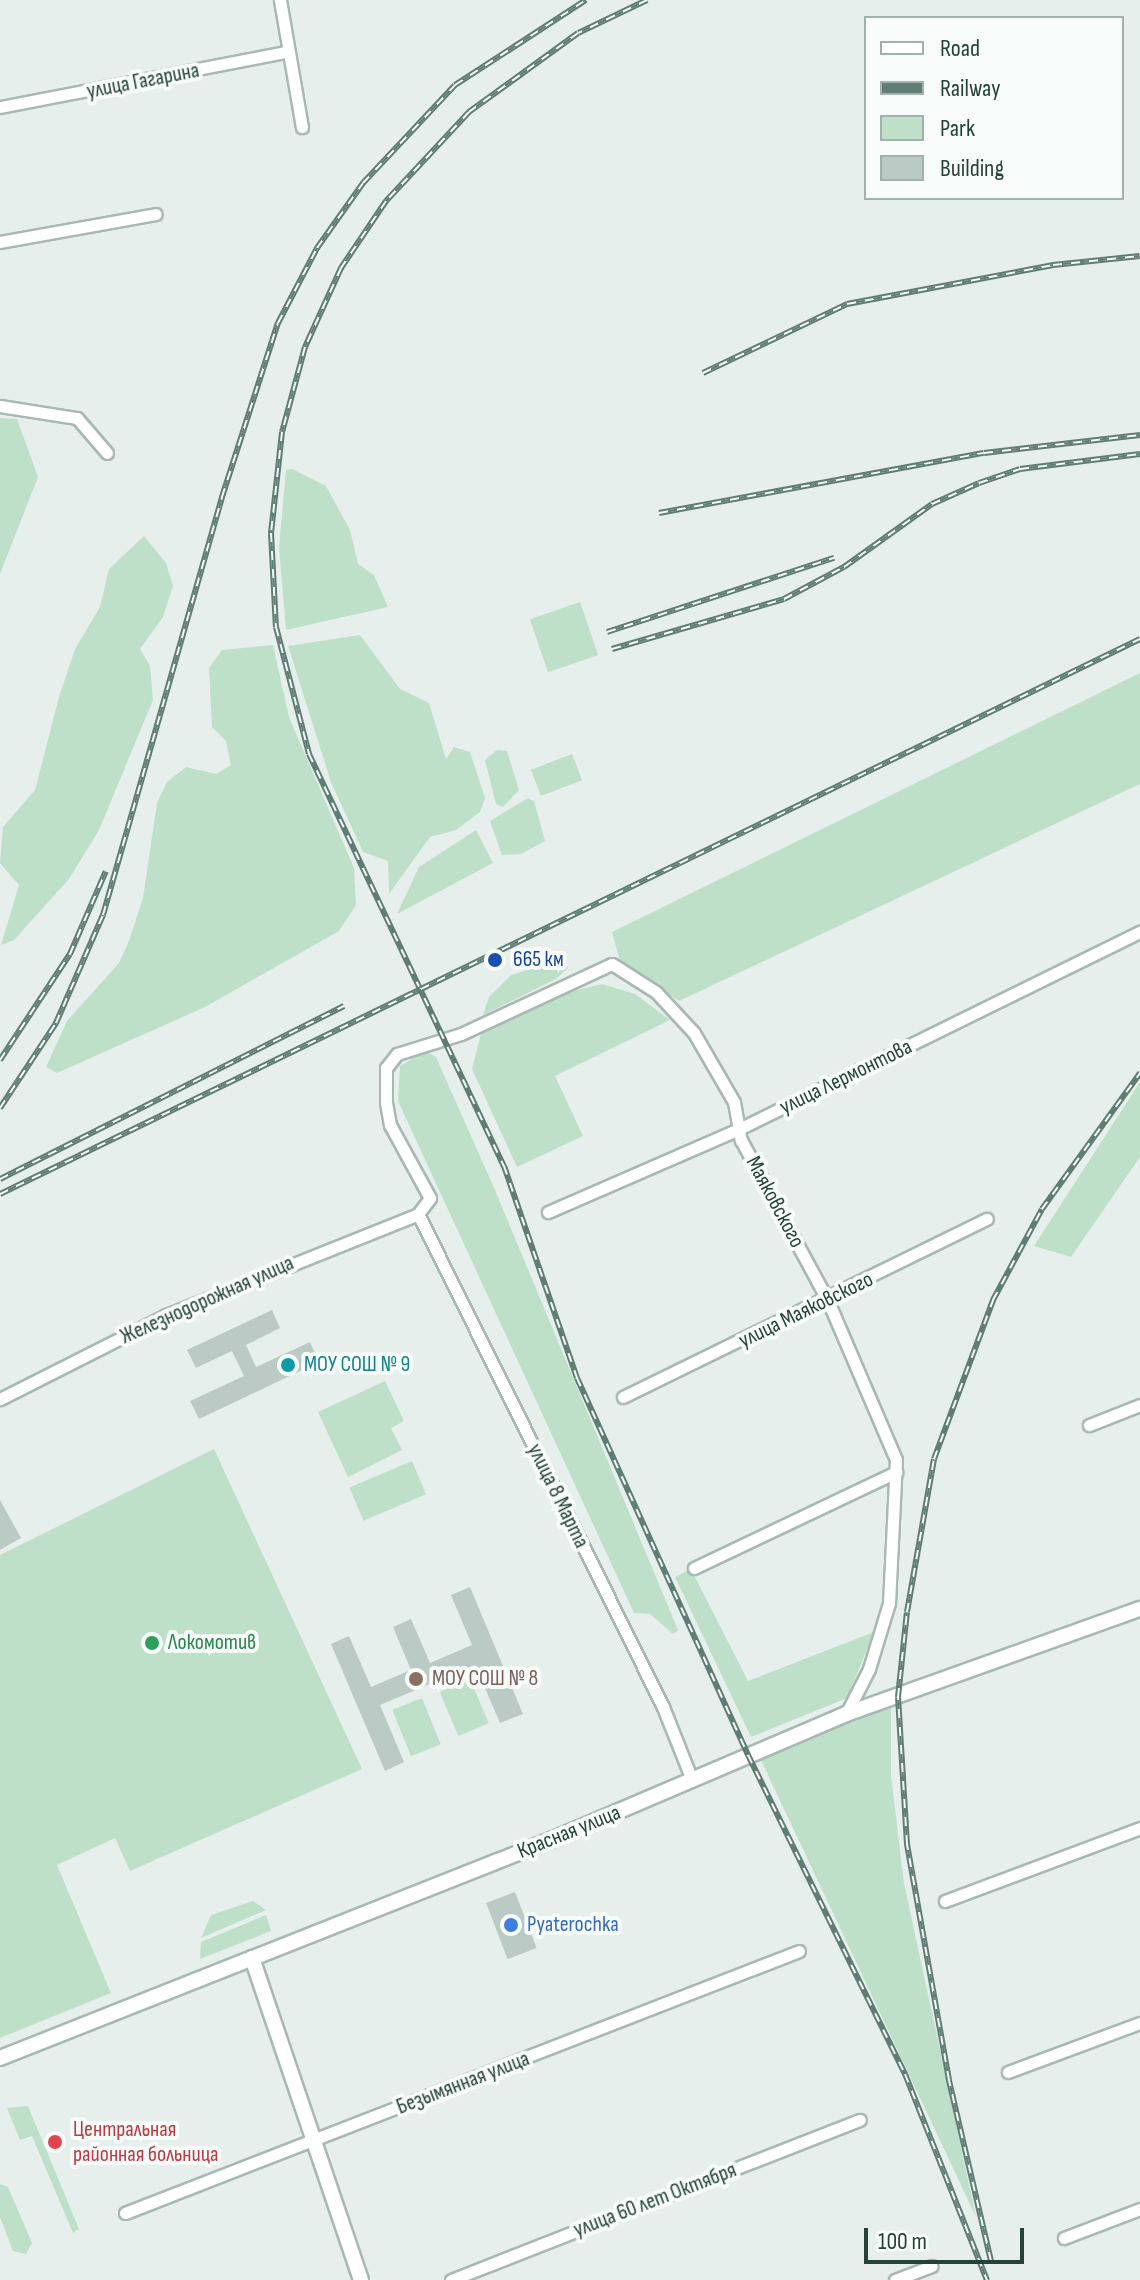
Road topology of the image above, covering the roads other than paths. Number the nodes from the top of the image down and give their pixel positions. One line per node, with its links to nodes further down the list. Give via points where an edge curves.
1 (280, 0): 2 (street)
2 (286, 52): 3 (street, улица Гагарина); 4 (street)
3 (0, 107)
4 (302, 127)
5 (155, 214): 6 (street)
6 (0, 242)
7 (0, 406): 8 (street, via 77,418)
8 (107, 453)
9 (1140, 932): 10 (street, улица Лермонтова)
10 (739, 1129): 11 (street, улица Лермонтова); 12 (street, Маяковского, via 734,1102 694,1033 656,992 612,964 461,1034 397,1054 386,1068 390,1125 430,1198); 14 (street, Маяковского)
11 (548, 1212)
12 (418, 1214): 16 (street, Железнодорожная улица, via 166,1315); 23 (street, улица 8 Марта, via 663,1707)
13 (987, 1219): 14 (street, улица Маяковского)
14 (828, 1301): 15 (street, улица Маяковского); 19 (street, Маяковского)
15 (623, 1397)
16 (0, 1399)
17 (1140, 1405): 18 (street)
18 (1089, 1425)
19 (896, 1472): 20 (street); 22 (street, Маяковского, via 889,1603 869,1669)
20 (694, 1568)
21 (1140, 1609): 22 (street, Красная улица)
22 (846, 1714): 23 (street, Красная улица)
23 (692, 1780): 27 (street, Красная улица)
24 (1140, 1828): 25 (street)
25 (945, 1901)
26 (799, 1951): 32 (street, Безымянная улица)
27 (252, 1958): 29 (street, Красная улица); 32 (street)
28 (1140, 2023): 30 (street)
29 (0, 2058)
30 (1008, 2072)
31 (860, 2120): 38 (street, улица 60 лет Октября)
32 (314, 2141): 34 (street, Безымянная улица); 37 (street)
33 (1140, 2209): 35 (street)
34 (125, 2213)
35 (1064, 2238)
36 (931, 2266): 39 (street)
37 (361, 2280)
38 (451, 2280)
39 (895, 2280)

